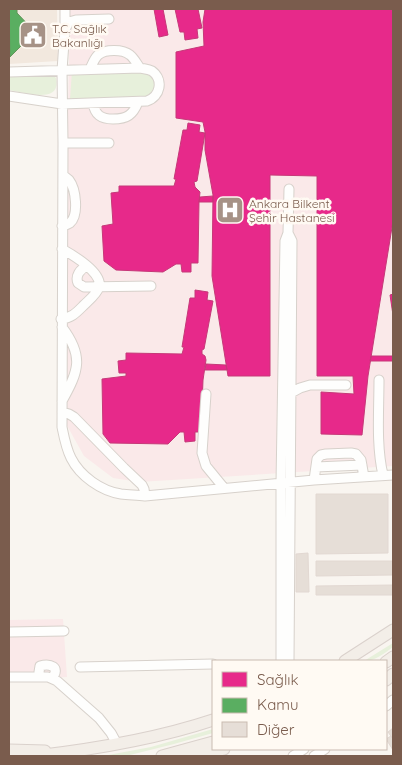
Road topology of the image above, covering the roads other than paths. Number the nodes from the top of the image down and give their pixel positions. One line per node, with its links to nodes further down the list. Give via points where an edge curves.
1 (65, 9): 3 (street)
2 (109, 20): 3 (street, via 76,20)
3 (65, 29): 6 (street)
4 (140, 68): 5 (street); 5 (street, via 126,53 105,51 98,55); 9 (street, via 153,72 159,89 153,99)
5 (90, 69): 6 (street)
6 (62, 70): 7 (street); 11 (street)
7 (9, 72)
8 (9, 96): 11 (street)
9 (138, 102): 10 (street); 10 (street, via 131,114 121,119 101,117)
10 (92, 103): 11 (street)
11 (62, 104): 12 (street)
12 (63, 143): 13 (street); 14 (street)
13 (109, 143)
14 (63, 175): 16 (street); 16 (street, via 73,188 76,206 72,221)
15 (289, 189): 17 (street)
16 (62, 226): 18 (street)
17 (288, 233): 25 (street, via 292,241); 33 (street, via 285,241)
18 (62, 249): 19 (street); 22 (street)
19 (87, 266): 20 (street, via 99,278); 20 (street, via 78,273 78,283 84,287)
20 (99, 286): 21 (street); 22 (street, via 75,314)
21 (151, 286)
22 (62, 323): 27 (street); 27 (street, via 76,352 75,377)
23 (379, 380): 30 (street, via 379,448)
24 (346, 385): 25 (street, via 310,385)
25 (291, 393): 33 (street)
26 (206, 394): 34 (street, via 202,453 206,466)
27 (62, 401): 28 (street)
28 (62, 412): 35 (street, via 74,417 142,485); 35 (street, via 66,444 79,470 90,480 119,494)
29 (393, 475): 30 (street)
30 (383, 476): 31 (street)
31 (364, 477): 32 (street); 32 (street, via 362,465 316,467)
32 (314, 480): 33 (street)
33 (286, 483): 34 (street); 39 (street); 40 (street)
34 (224, 488): 35 (street)
35 (145, 496)
36 (393, 630): 41 (main road)
37 (64, 631): 38 (street)
38 (9, 632)
39 (281, 660)
40 (289, 660)
41 (347, 660)
42 (212, 664): 43 (street)
43 (80, 667)
44 (9, 677): 47 (street, via 40,677 40,666 51,665 56,671 52,678 99,718)
45 (212, 720): 47 (main road)
46 (212, 742): 52 (main road)
47 (117, 744): 50 (main road)
48 (9, 750): 50 (main road)
49 (219, 750): 53 (main road)
50 (60, 753): 51 (main road)
51 (36, 756)
52 (162, 756)
53 (188, 756)

